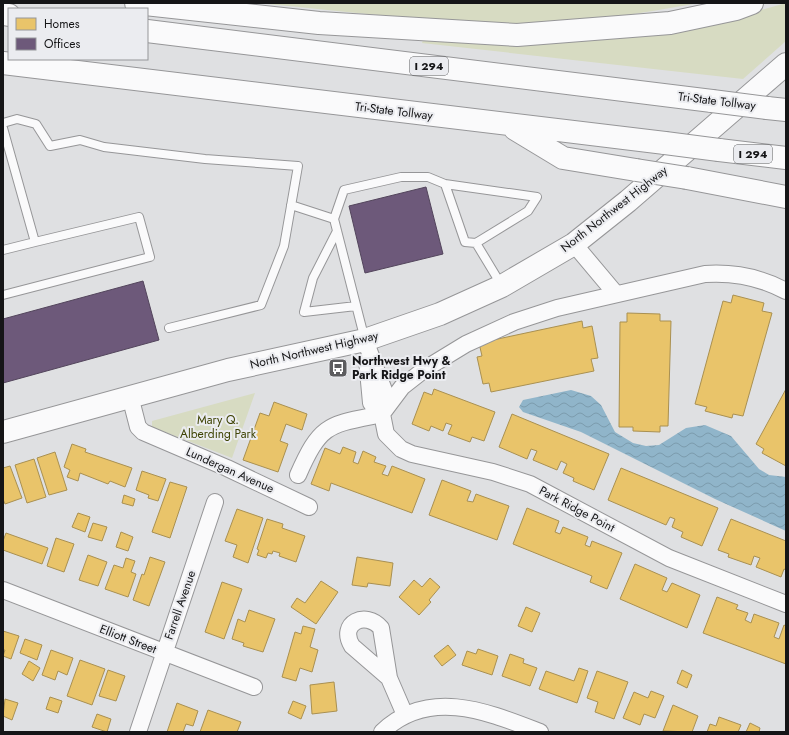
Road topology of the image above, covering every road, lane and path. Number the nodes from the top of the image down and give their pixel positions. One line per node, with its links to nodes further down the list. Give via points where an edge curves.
1 (136, 3): 2 (main road, via 319,23 517,35 670,23 736,9)
2 (752, 3)
3 (148, 31): 6 (main road, Tri-State Tollway / I 294, bridge)
4 (3, 63): 8 (main road, Tri-State Tollway / I 294)
5 (786, 64): 18 (main road, North Northwest Highway, via 628,201)
6 (777, 109)
7 (3, 123): 13 (lane, via 17,119 36,124 50,146 80,140 104,147 198,159 298,166)
8 (508, 124): 10 (main road, Tri-State Tollway / I 294, bridge); 12 (main road, bridge, via 563,158)
9 (3, 128): 16 (lane)
10 (786, 158)
11 (445, 184): 14 (lane, via 428,177 401,178 344,190); 17 (lane, via 465,242); 17 (lane, via 537,197 528,211)
12 (786, 197)
13 (291, 205): 14 (lane); 25 (lane, via 284,246 261,305)
14 (334, 219): 15 (lane)
15 (337, 231): 24 (lane); 24 (lane, via 314,278 304,312)
16 (35, 242): 19 (lane); 23 (lane, via 139,217 150,257)
17 (476, 243): 20 (lane)
18 (574, 244): 20 (main road, North Northwest Highway); 22 (street)
19 (3, 250)
20 (502, 286): 26 (main road, North Northwest Highway, via 440,314)
21 (786, 291): 22 (street, via 749,276 722,273 705,274)
22 (616, 294): 28 (street, via 534,314 466,344 425,369 402,387)
23 (3, 295)
24 (356, 306): 26 (lane)
25 (169, 328)
26 (365, 340): 27 (main road, North Northwest Highway, via 228,370); 28 (street, Park Ridge Point, via 385,393)
27 (130, 396): 29 (main road, North Northwest Highway); 32 (street, Lundergan Avenue, via 138,427 142,432 228,468)
28 (382, 414): 30 (street, via 339,423 323,432 311,446); 34 (street, Park Ridge Point, via 386,434 401,449 530,484 669,558)
29 (3, 432)
30 (298, 475)
31 (215, 502): 35 (street, Farrell Avenue)
32 (309, 507)
33 (3, 590): 35 (street, Elliott Street)
34 (786, 604)
35 (164, 653): 37 (street, Elliott Street); 39 (street, Farrell Avenue)
36 (389, 678): 38 (street)
37 (254, 687)
38 (405, 715): 40 (street); 41 (street, via 432,707 463,708 501,717)
39 (138, 732)
40 (382, 732)
41 (540, 732)

